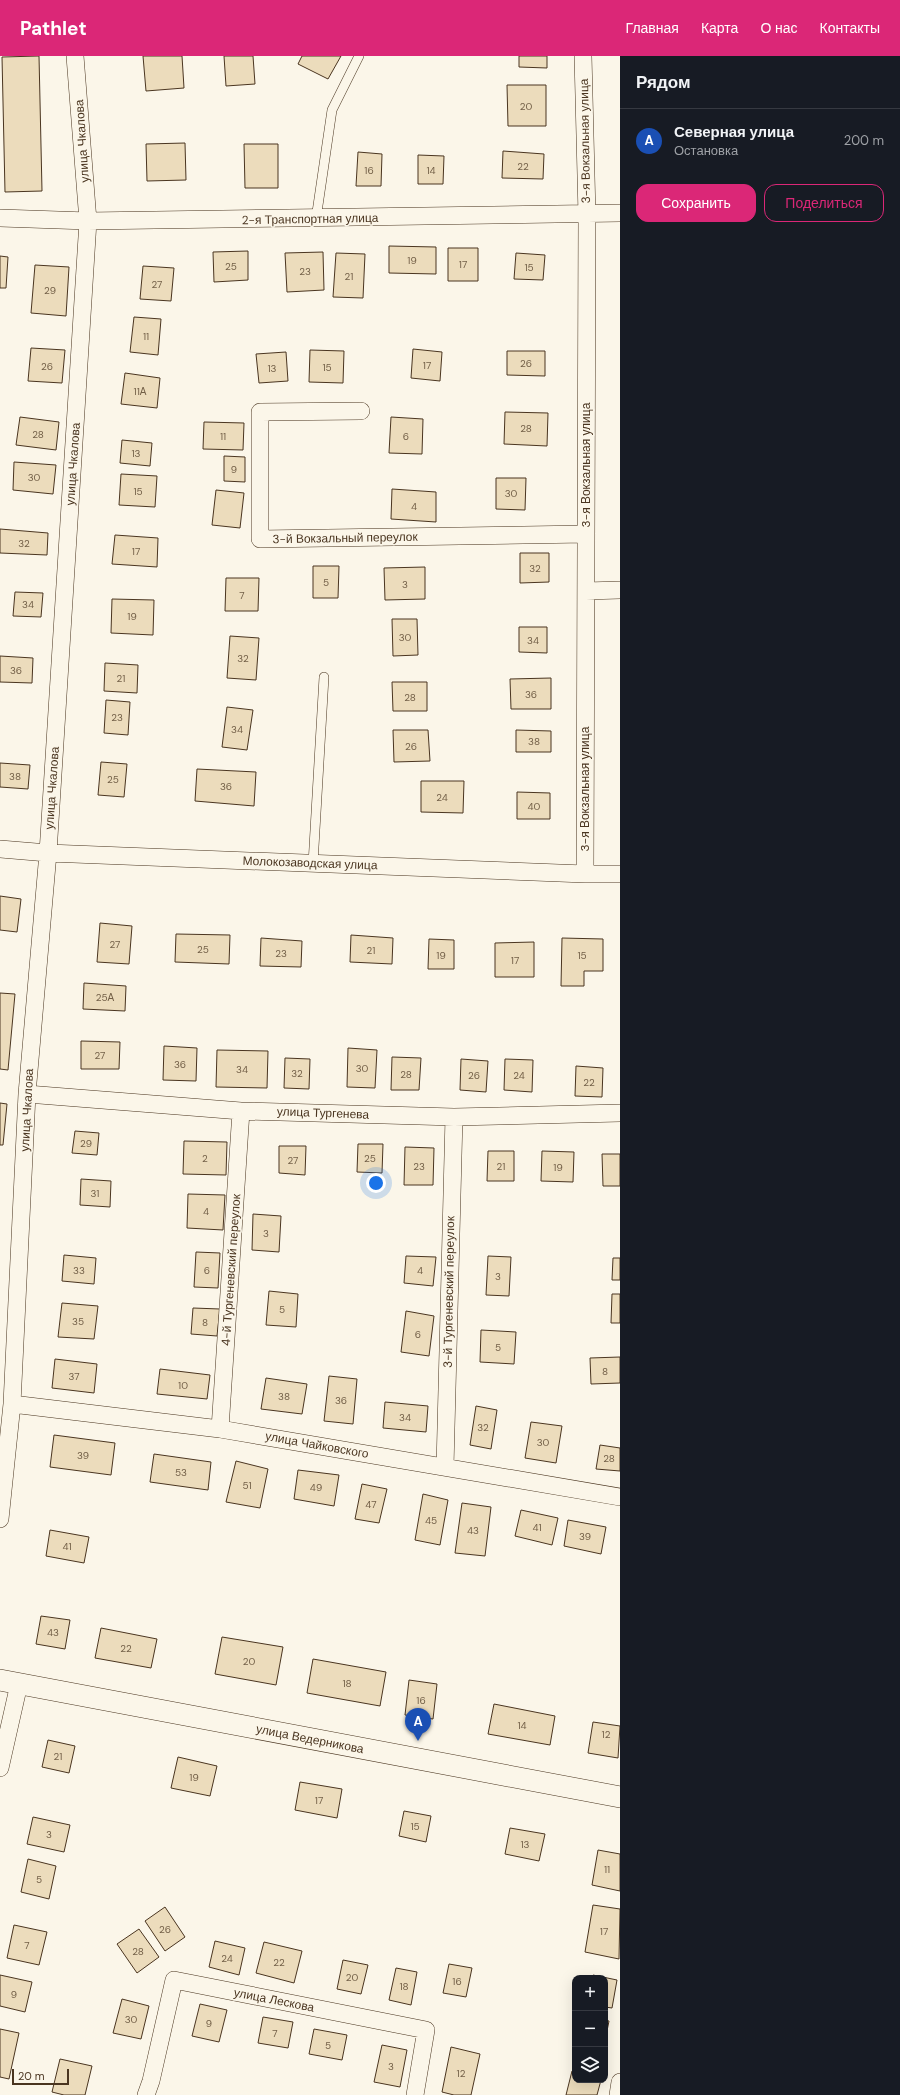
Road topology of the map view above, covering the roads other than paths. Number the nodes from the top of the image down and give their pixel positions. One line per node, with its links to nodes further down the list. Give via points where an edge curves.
1 (75, 56): 8 (street, улица Чкалова)
2 (359, 56): 7 (lane, via 332,110)
3 (583, 56): 5 (street, 3-я Вокзальная улица)
4 (620, 213): 5 (street, 2-я Транспортная улица)
5 (587, 215): 7 (street, 2-я Транспортная улица); 10 (street, 3-я Вокзальная улица)
6 (0, 218): 8 (street, 2-я Транспортная улица)
7 (316, 219): 8 (street, 2-я Транспортная улица)
8 (88, 221): 15 (street, улица Чкалова)
9 (361, 411): 10 (street, 3-й Вокзальный переулок, via 260,412 260,539)
10 (586, 534): 12 (street, 3-я Вокзальная улица)
11 (620, 590): 12 (street)
12 (586, 591): 17 (street, 3-я Вокзальная улица)
13 (324, 677): 16 (lane)
14 (0, 849): 15 (street, Молокозаводская улица)
15 (48, 853): 16 (street, Молокозаводская улица); 19 (street, улица Чкалова)
16 (313, 864): 17 (street, Молокозаводская улица)
17 (585, 874): 18 (street, Молокозаводская улица)
18 (620, 874)
19 (27, 1094): 20 (street, улица Тургенева); 23 (street, улица Чкалова)
20 (241, 1111): 22 (street, улица Тургенева); 24 (street, 4-й Тургеневский переулок)
21 (620, 1113): 22 (street, улица Тургенева)
22 (454, 1117): 25 (street, 3-й Тургеневский переулок)
23 (12, 1404): 24 (street, улица Чайковского); 27 (street, улица Чкалова)
24 (220, 1429): 25 (street, улица Чайковского)
25 (445, 1467): 26 (street, улица Чайковского)
26 (620, 1497)
27 (0, 1519)
28 (9, 1682): 29 (street); 30 (street, улица Ведерникова)
29 (0, 1768)
30 (620, 1797)
31 (620, 2082): 34 (street)
32 (146, 2095): 33 (street, улица Лескова, via 174,1980 426,2030)
33 (415, 2095)
34 (618, 2095)

